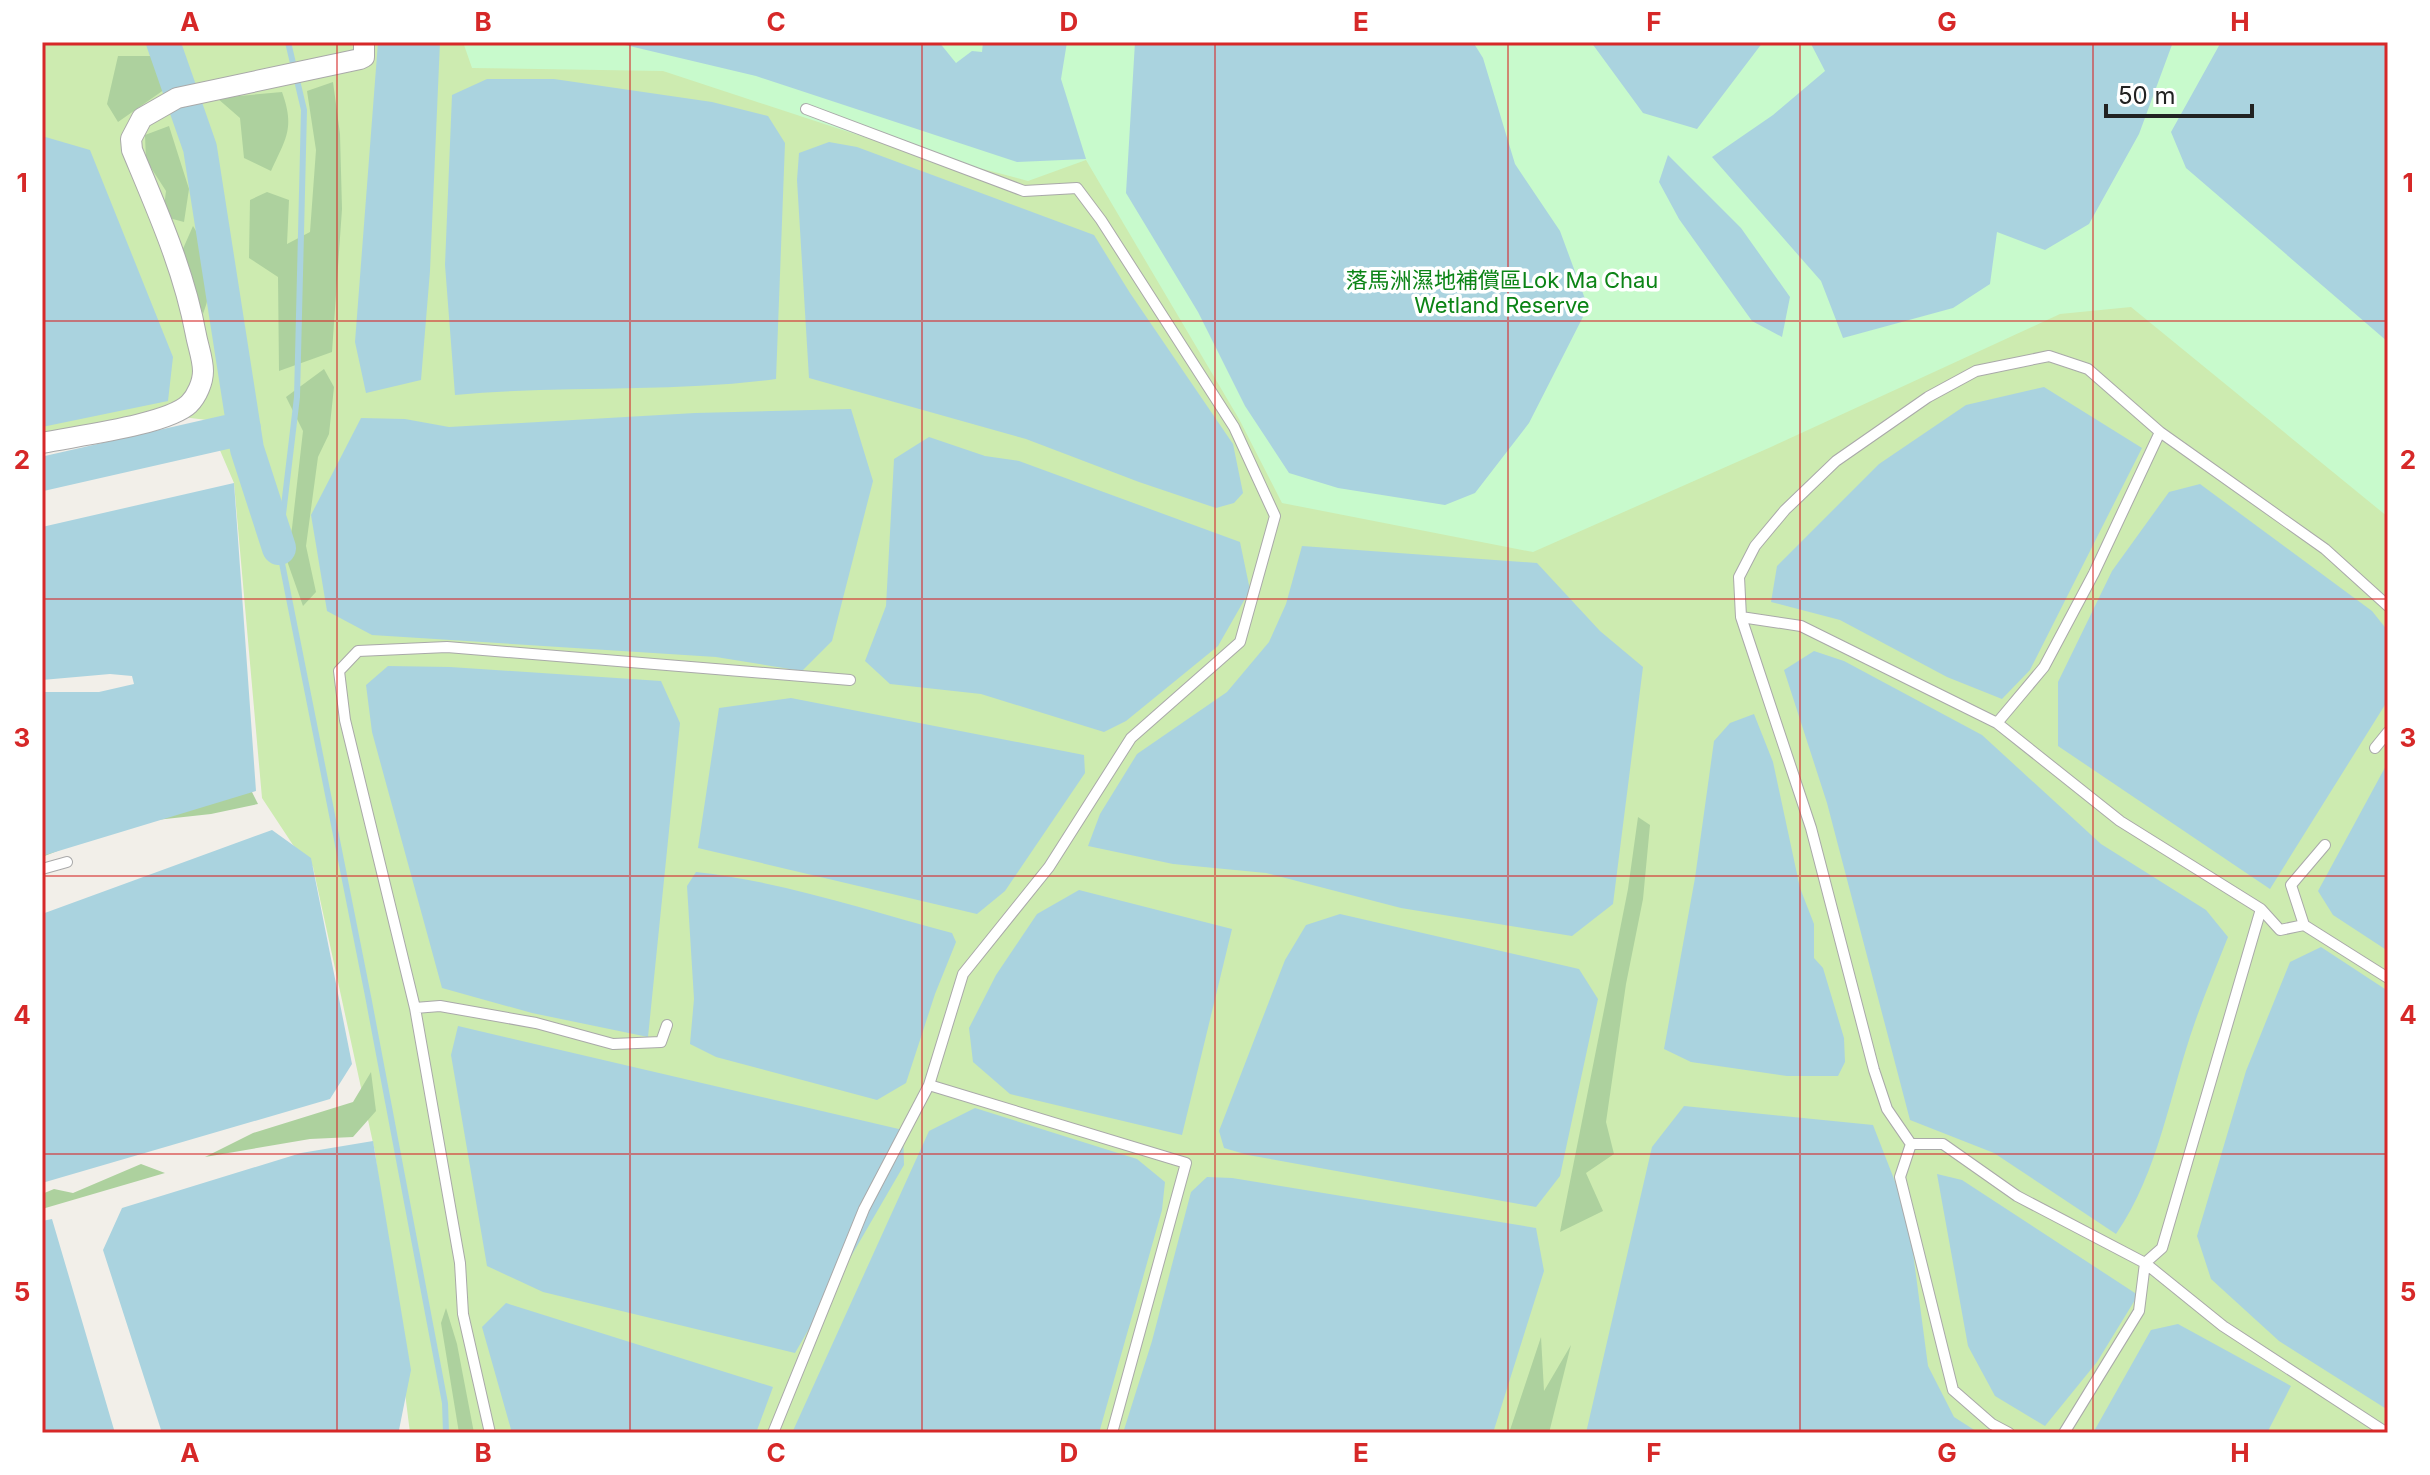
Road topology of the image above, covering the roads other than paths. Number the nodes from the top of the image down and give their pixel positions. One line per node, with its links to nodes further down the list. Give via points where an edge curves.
1 (362, 50): 4 (street, via 177,98 142,118 131,139 132,150 191,309 203,371 199,388 179,411)
2 (806, 109): 19 (lane, via 1024,191 1077,188 1234,427 1275,516 1240,642 1131,738 1049,867 963,974)
3 (2160, 432): 5 (lane, via 2325,549); 6 (lane, via 2088,369 2049,356 1976,371 1928,397 1836,461 1785,510 1755,546 1739,577); 8 (lane, via 2044,667)
4 (42, 443)
5 (2388, 606)
6 (1741, 617): 8 (lane, via 1801,626); 20 (lane, via 1811,828 1874,1070 1887,1109)
7 (850, 680): 17 (lane, via 447,647 358,651 339,671 345,720)
8 (1997, 723): 14 (lane, via 2120,821)
9 (2388, 732): 10 (lane)
10 (2375, 748)
11 (2325, 845): 15 (lane, via 2291,885)
12 (67, 862): 13 (lane)
13 (42, 869)
14 (2261, 909): 15 (lane, via 2280,930); 21 (lane, via 2162,1248)
15 (2304, 925): 16 (lane)
16 (2388, 978)
17 (415, 1008): 18 (lane, via 440,1006 536,1023 613,1044 661,1042); 22 (lane, via 460,1263 463,1314)
18 (667, 1025)
19 (929, 1085): 23 (lane, via 864,1209); 24 (lane, via 1186,1163)
20 (1911, 1144): 21 (lane, via 1943,1144 2017,1196); 25 (lane, via 1900,1177 1953,1390)
21 (2145, 1263): 26 (lane, via 2139,1311); 27 (lane, via 2223,1326)
22 (490, 1433)
23 (773, 1433)
24 (1112, 1433)
25 (2009, 1433)
26 (2064, 1433)
27 (2387, 1433)

